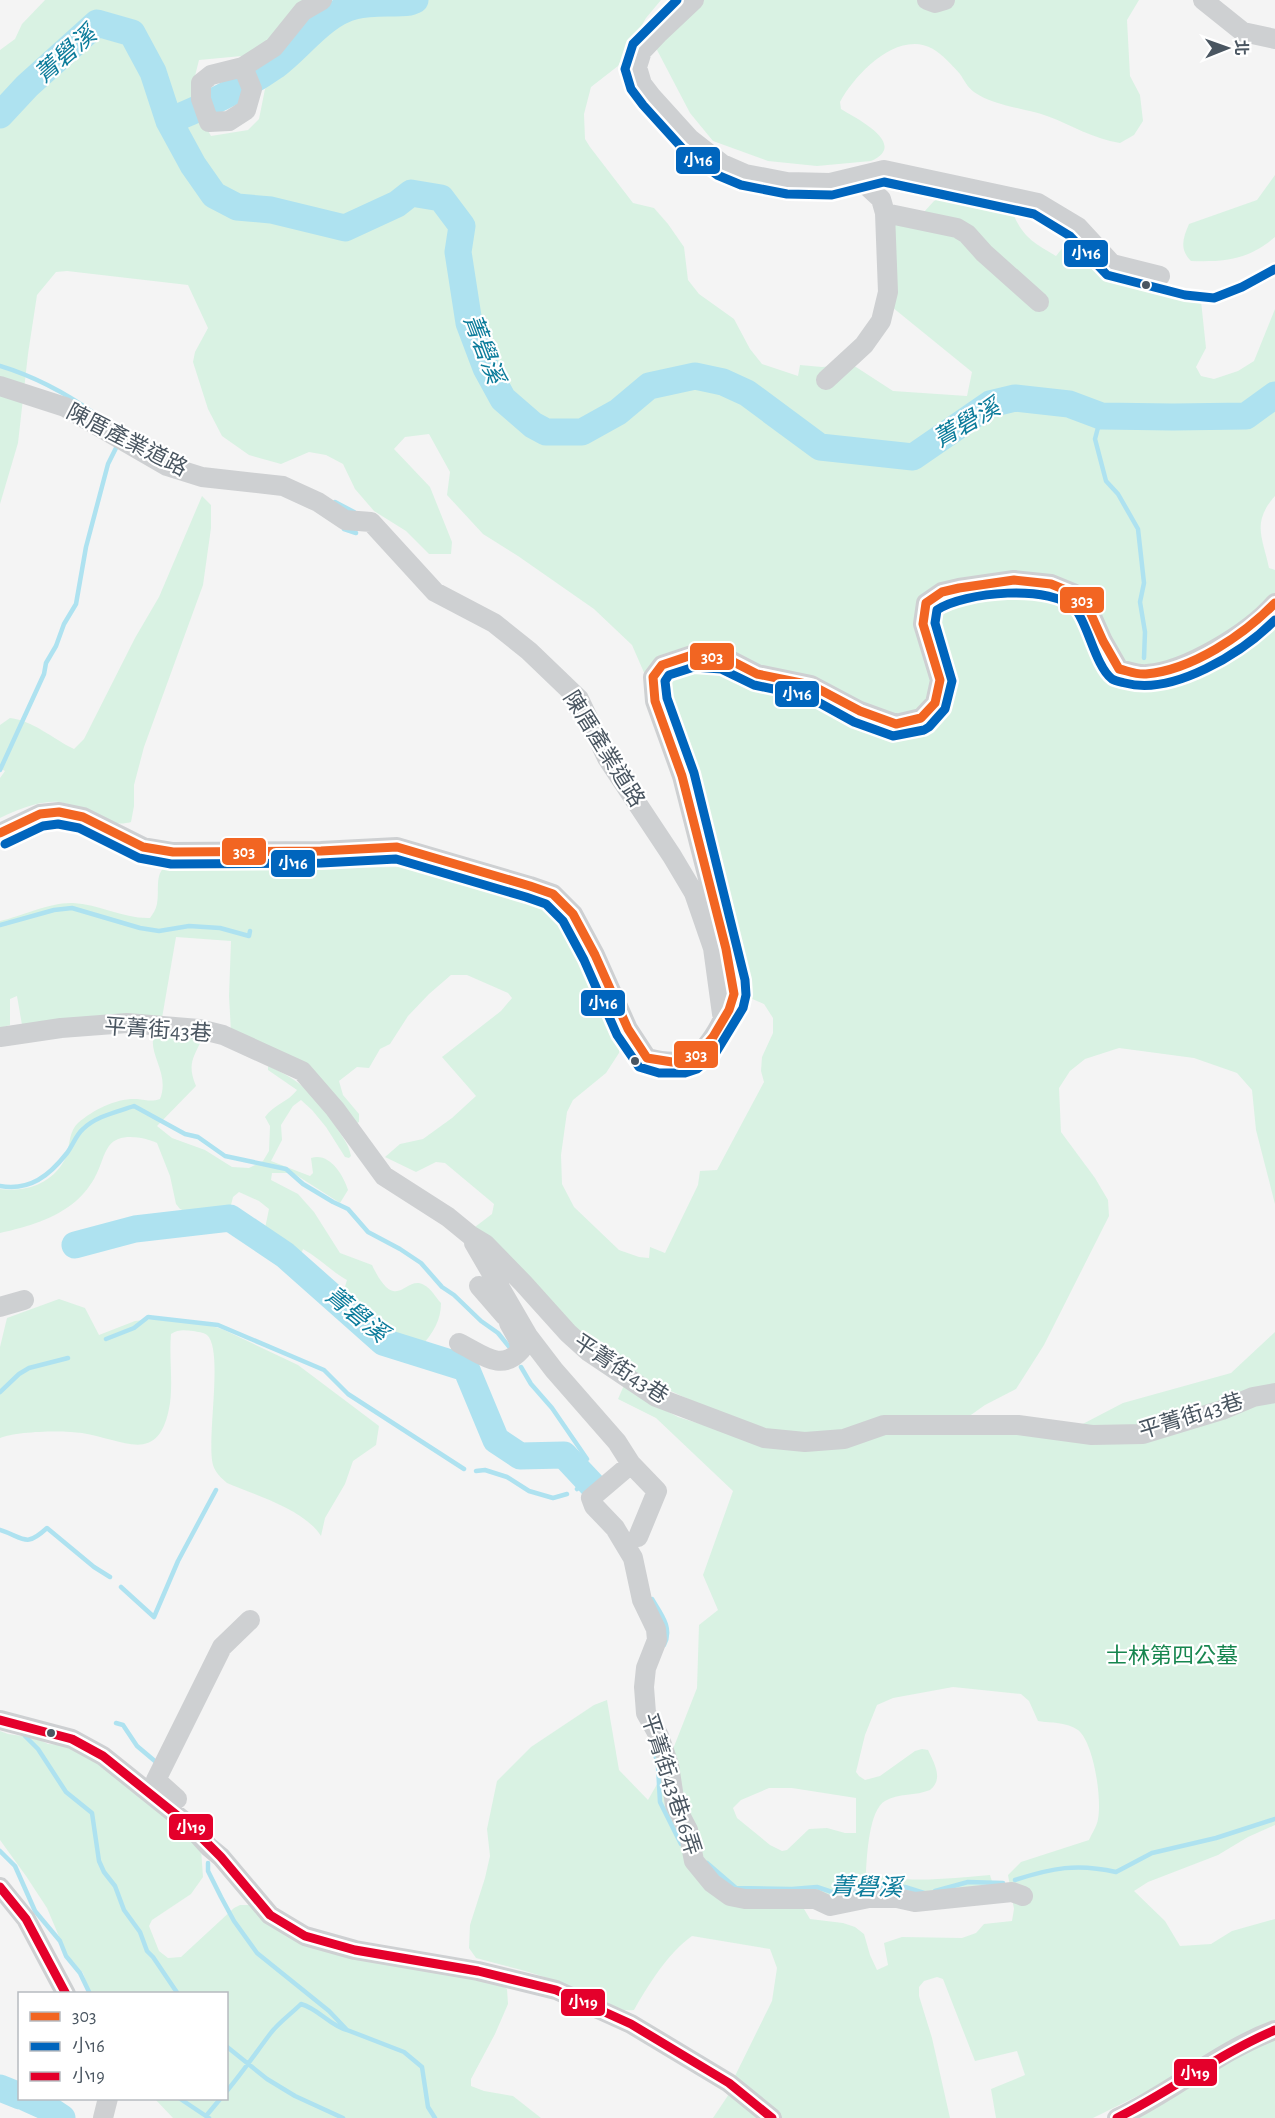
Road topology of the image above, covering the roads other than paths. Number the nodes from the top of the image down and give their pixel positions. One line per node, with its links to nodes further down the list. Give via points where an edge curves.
1 (322, 0): 7 (street, via 303,11 274,47)
2 (694, 0): 8 (street, via 642,51 637,66 642,84 652,97 690,139 722,164 746,174 787,182 830,183)
3 (927, 0): 4 (street)
4 (945, 0)
5 (1203, 0): 6 (street, via 1243,32)
6 (1275, 39)
7 (243, 67): 7 (street, via 211,75 201,83 209,122 229,121 246,110 252,89)
8 (852, 178): 9 (street, via 881,200); 10 (street, via 884,170 1038,203 1078,227 1112,264)
9 (885, 213): 11 (street, via 957,228); 12 (street, via 888,292 881,321 864,345)
10 (1160, 276)
11 (1039, 302)
12 (826, 380)
13 (0, 386): 16 (street, 陳厝產業道路, via 65,407 167,466 202,477 283,486 345,520 370,522 435,592 494,623 529,651 579,699 607,758 694,893 713,948)
14 (1275, 603): 16 (street, via 1247,630 1177,669 1144,674 1119,669 1086,603 1073,593 1051,585 1014,580 942,592 926,603 923,624 940,680 935,703 921,717 896,724 860,711 811,685 757,674 724,657 692,655 662,665 653,677 656,701 682,776 731,974 733,1001)
15 (0, 832): 16 (street, via 40,814 59,812 83,817 143,847 173,852 397,847 411,850 553,894 573,914 628,1029 647,1058 666,1063 688,1061 708,1046)
16 (722, 1020)
17 (0, 1037): 18 (street, 平菁街43巷, via 127,1023 223,1035 302,1071 384,1176)
18 (470, 1235): 22 (street); 24 (street, 平菁街43巷, via 485,1244 589,1352 656,1397 764,1438 805,1442 844,1439 884,1425 1018,1425 1092,1436 1143,1434 1222,1410 1253,1396)
19 (479, 1286): 22 (street)
20 (24, 1300): 21 (street)
21 (0, 1307)
22 (508, 1312): 23 (street, via 521,1350 514,1358 499,1363); 25 (street)
23 (459, 1343)
24 (1275, 1393)
25 (631, 1464): 26 (street, via 657,1491); 31 (street, 平菁街43巷16弄, via 591,1498 633,1558 642,1600 656,1629 657,1640 646,1668 646,1713 663,1745 675,1805 688,1830 694,1861 712,1883 730,1896 745,1899 815,1899 830,1906 869,1898 915,1902 1012,1892)
26 (638, 1537)
27 (250, 1620): 29 (street, via 222,1647 156,1780 209,1829 219,1843)
28 (0, 1720): 29 (street, via 72,1739 103,1756 189,1825)
29 (221, 1857): 36 (street, via 270,1915 305,1936 355,1950 478,1971 556,1990 631,2024 729,2083)
30 (0, 1887): 32 (street, via 26,1919)
31 (1023, 1896)
32 (65, 1992)
33 (1275, 2030): 37 (street, via 1229,2051)
34 (108, 2100): 35 (street)
35 (103, 2118)
36 (772, 2118)
37 (1117, 2118)

